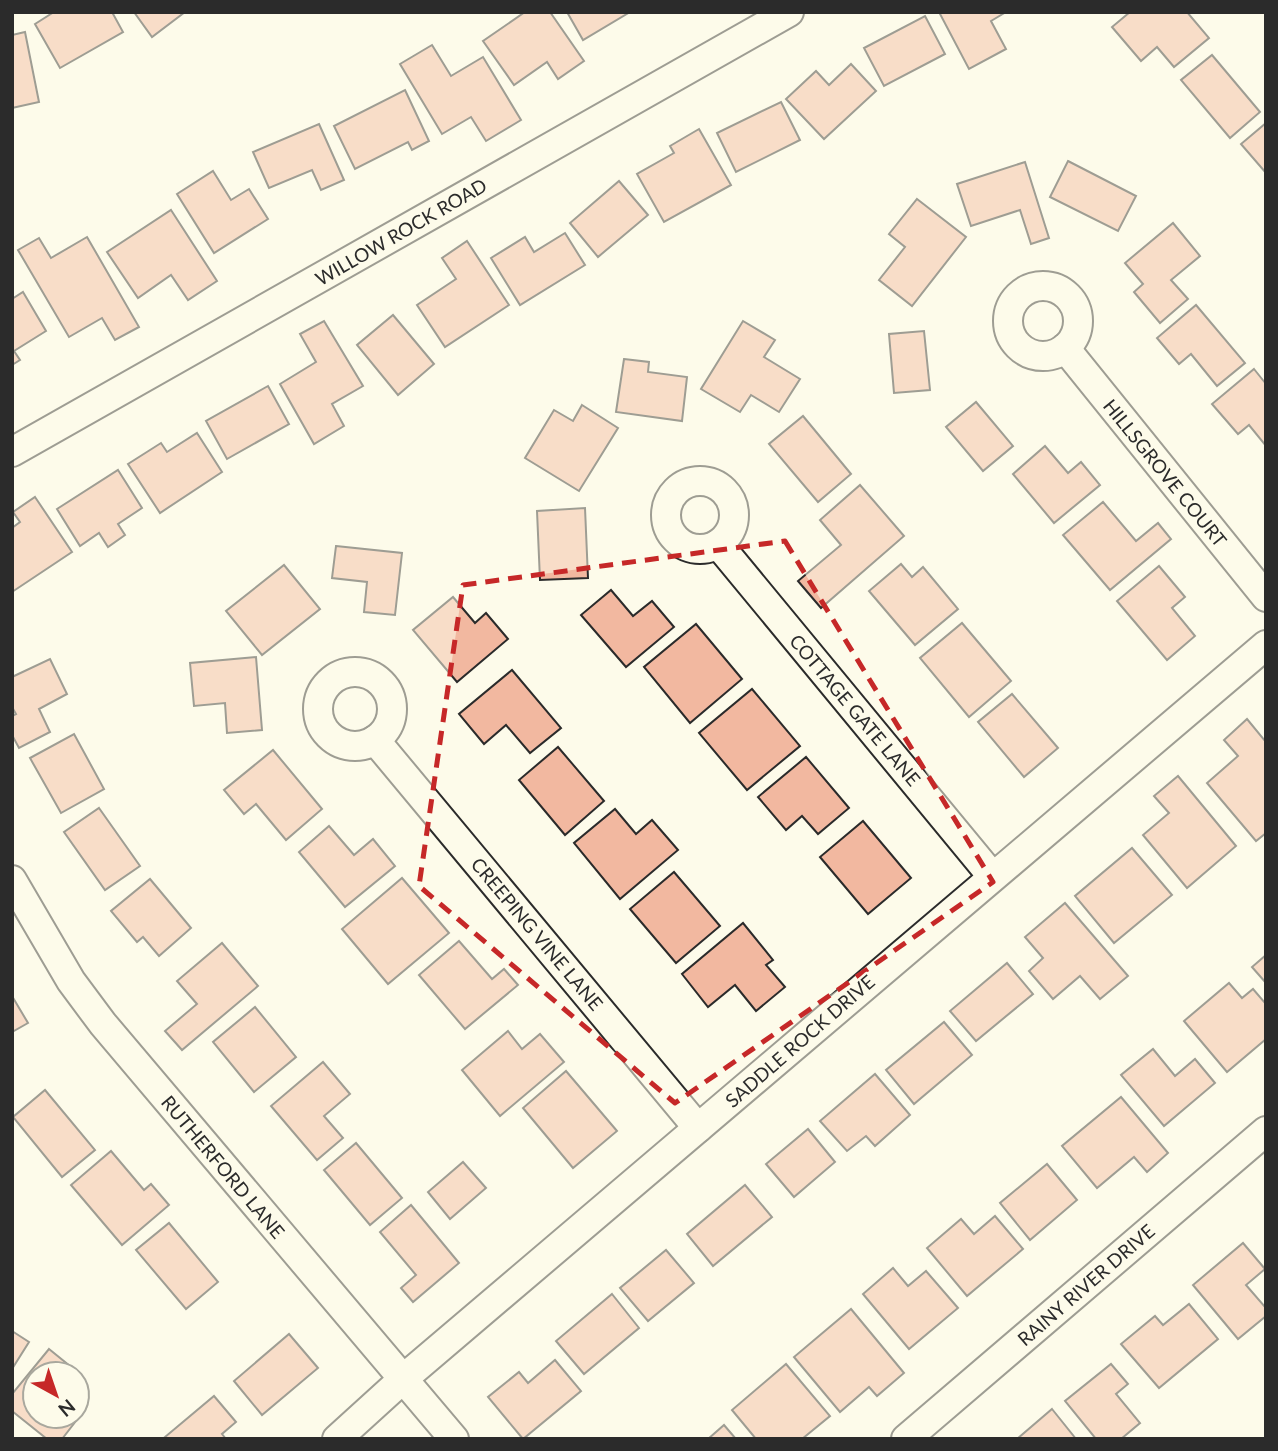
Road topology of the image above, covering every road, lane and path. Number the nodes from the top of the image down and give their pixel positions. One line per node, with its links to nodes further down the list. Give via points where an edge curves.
1 (789, 12): 3 (street, WILLOW ROCK ROAD)
2 (1065, 348): 5 (street, HILLSGROVE COURT)
3 (12, 452)
4 (718, 544): 8 (street, COTTAGE GATE LANE)
5 (1266, 597)
6 (1266, 645): 8 (street, SADDLE ROCK DRIVE)
7 (375, 740): 10 (street, CREEPING VINE LANE)
8 (992, 876): 10 (street, SADDLE ROCK DRIVE)
9 (12, 880): 12 (street, RUTHERFORD LANE, via 71,981 103,1024)
10 (698, 1128): 12 (street, SADDLE ROCK DRIVE)
11 (1266, 1131): 15 (street, RAINY RIVER DRIVE)
12 (403, 1379): 13 (street, SADDLE ROCK DRIVE); 14 (street, RUTHERFORD LANE)
13 (337, 1439)
14 (454, 1439)
15 (906, 1439)

